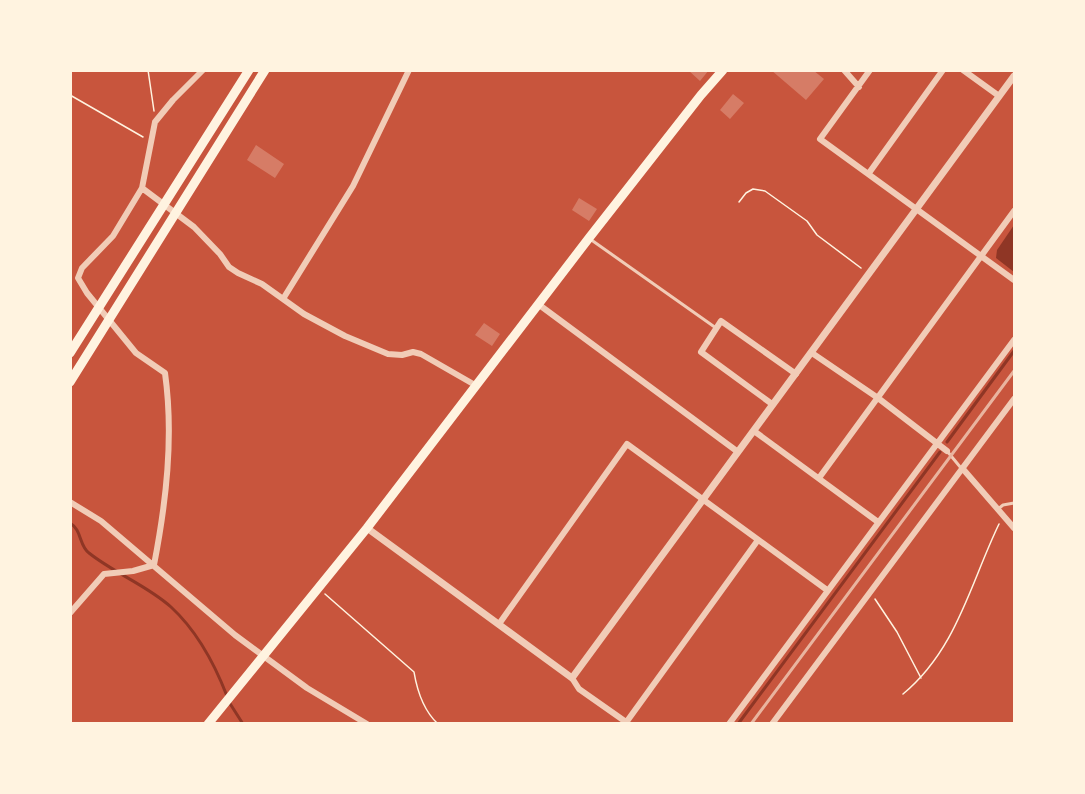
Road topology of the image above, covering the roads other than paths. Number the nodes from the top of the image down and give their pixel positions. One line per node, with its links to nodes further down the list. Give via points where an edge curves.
1 (203, 70): 14 (street, via 155,122)
2 (249, 70): 15 (main road)
3 (266, 70): 18 (main road)
4 (409, 70): 22 (street, via 353,186)
5 (723, 70): 19 (main road)
6 (844, 70): 11 (street)
7 (870, 70): 11 (street)
8 (943, 70): 13 (street)
9 (963, 70): 12 (street)
10 (1014, 76): 12 (street)
11 (859, 87): 13 (street, via 820,139)
12 (999, 96): 16 (street)
13 (869, 173): 16 (street)
14 (142, 188): 15 (street); 24 (street, via 114,236 79,273 78,278)
15 (165, 206): 18 (street); 24 (main road)
16 (918, 208): 20 (street); 29 (street)
17 (1014, 211): 20 (street)
18 (176, 214): 22 (street, via 206,238 229,267); 25 (main road)
19 (589, 238): 23 (main road); 26 (lane)
20 (982, 256): 21 (street); 33 (street)
21 (1014, 280)
22 (283, 299): 32 (street, via 345,336 388,354 421,354)
23 (538, 304): 32 (main road); 39 (street)
24 (99, 308): 25 (street); 28 (main road)
25 (110, 320): 31 (main road); 50 (street, via 136,353 165,373 169,402 165,506)
26 (716, 328): 30 (street, via 721,321); 35 (street, via 701,352)
27 (1014, 339): 37 (street)
28 (70, 353)
29 (812, 353): 30 (street); 33 (street)
30 (796, 374): 35 (street)
31 (70, 382)
32 (475, 385): 47 (main road)
33 (878, 398): 37 (street); 41 (street)
34 (1014, 399): 40 (street)
35 (772, 404): 36 (street)
36 (754, 430): 39 (street); 41 (street)
37 (937, 443): 38 (street); 46 (street)
38 (947, 451): 40 (lane)
39 (738, 452): 42 (street)
40 (963, 469): 45 (street); 60 (street)
41 (819, 478): 46 (street)
42 (702, 500): 49 (street); 53 (street, via 627,444); 55 (street)
43 (70, 502): 50 (street)
44 (1014, 503): 45 (lane)
45 (997, 510): 48 (street)
46 (878, 522): 51 (street)
47 (367, 528): 53 (street); 54 (main road)
48 (1014, 528)
49 (758, 540): 51 (street); 58 (street)
50 (154, 565): 52 (street, via 104,574); 54 (street)
51 (827, 590): 59 (street)
52 (70, 613)
53 (499, 624): 55 (street)
54 (264, 656): 56 (main road); 57 (street, via 307,688)
55 (572, 678): 58 (street, via 579,689)
56 (208, 723)
57 (367, 723)
58 (626, 723)
59 (729, 723)
60 (772, 723)

